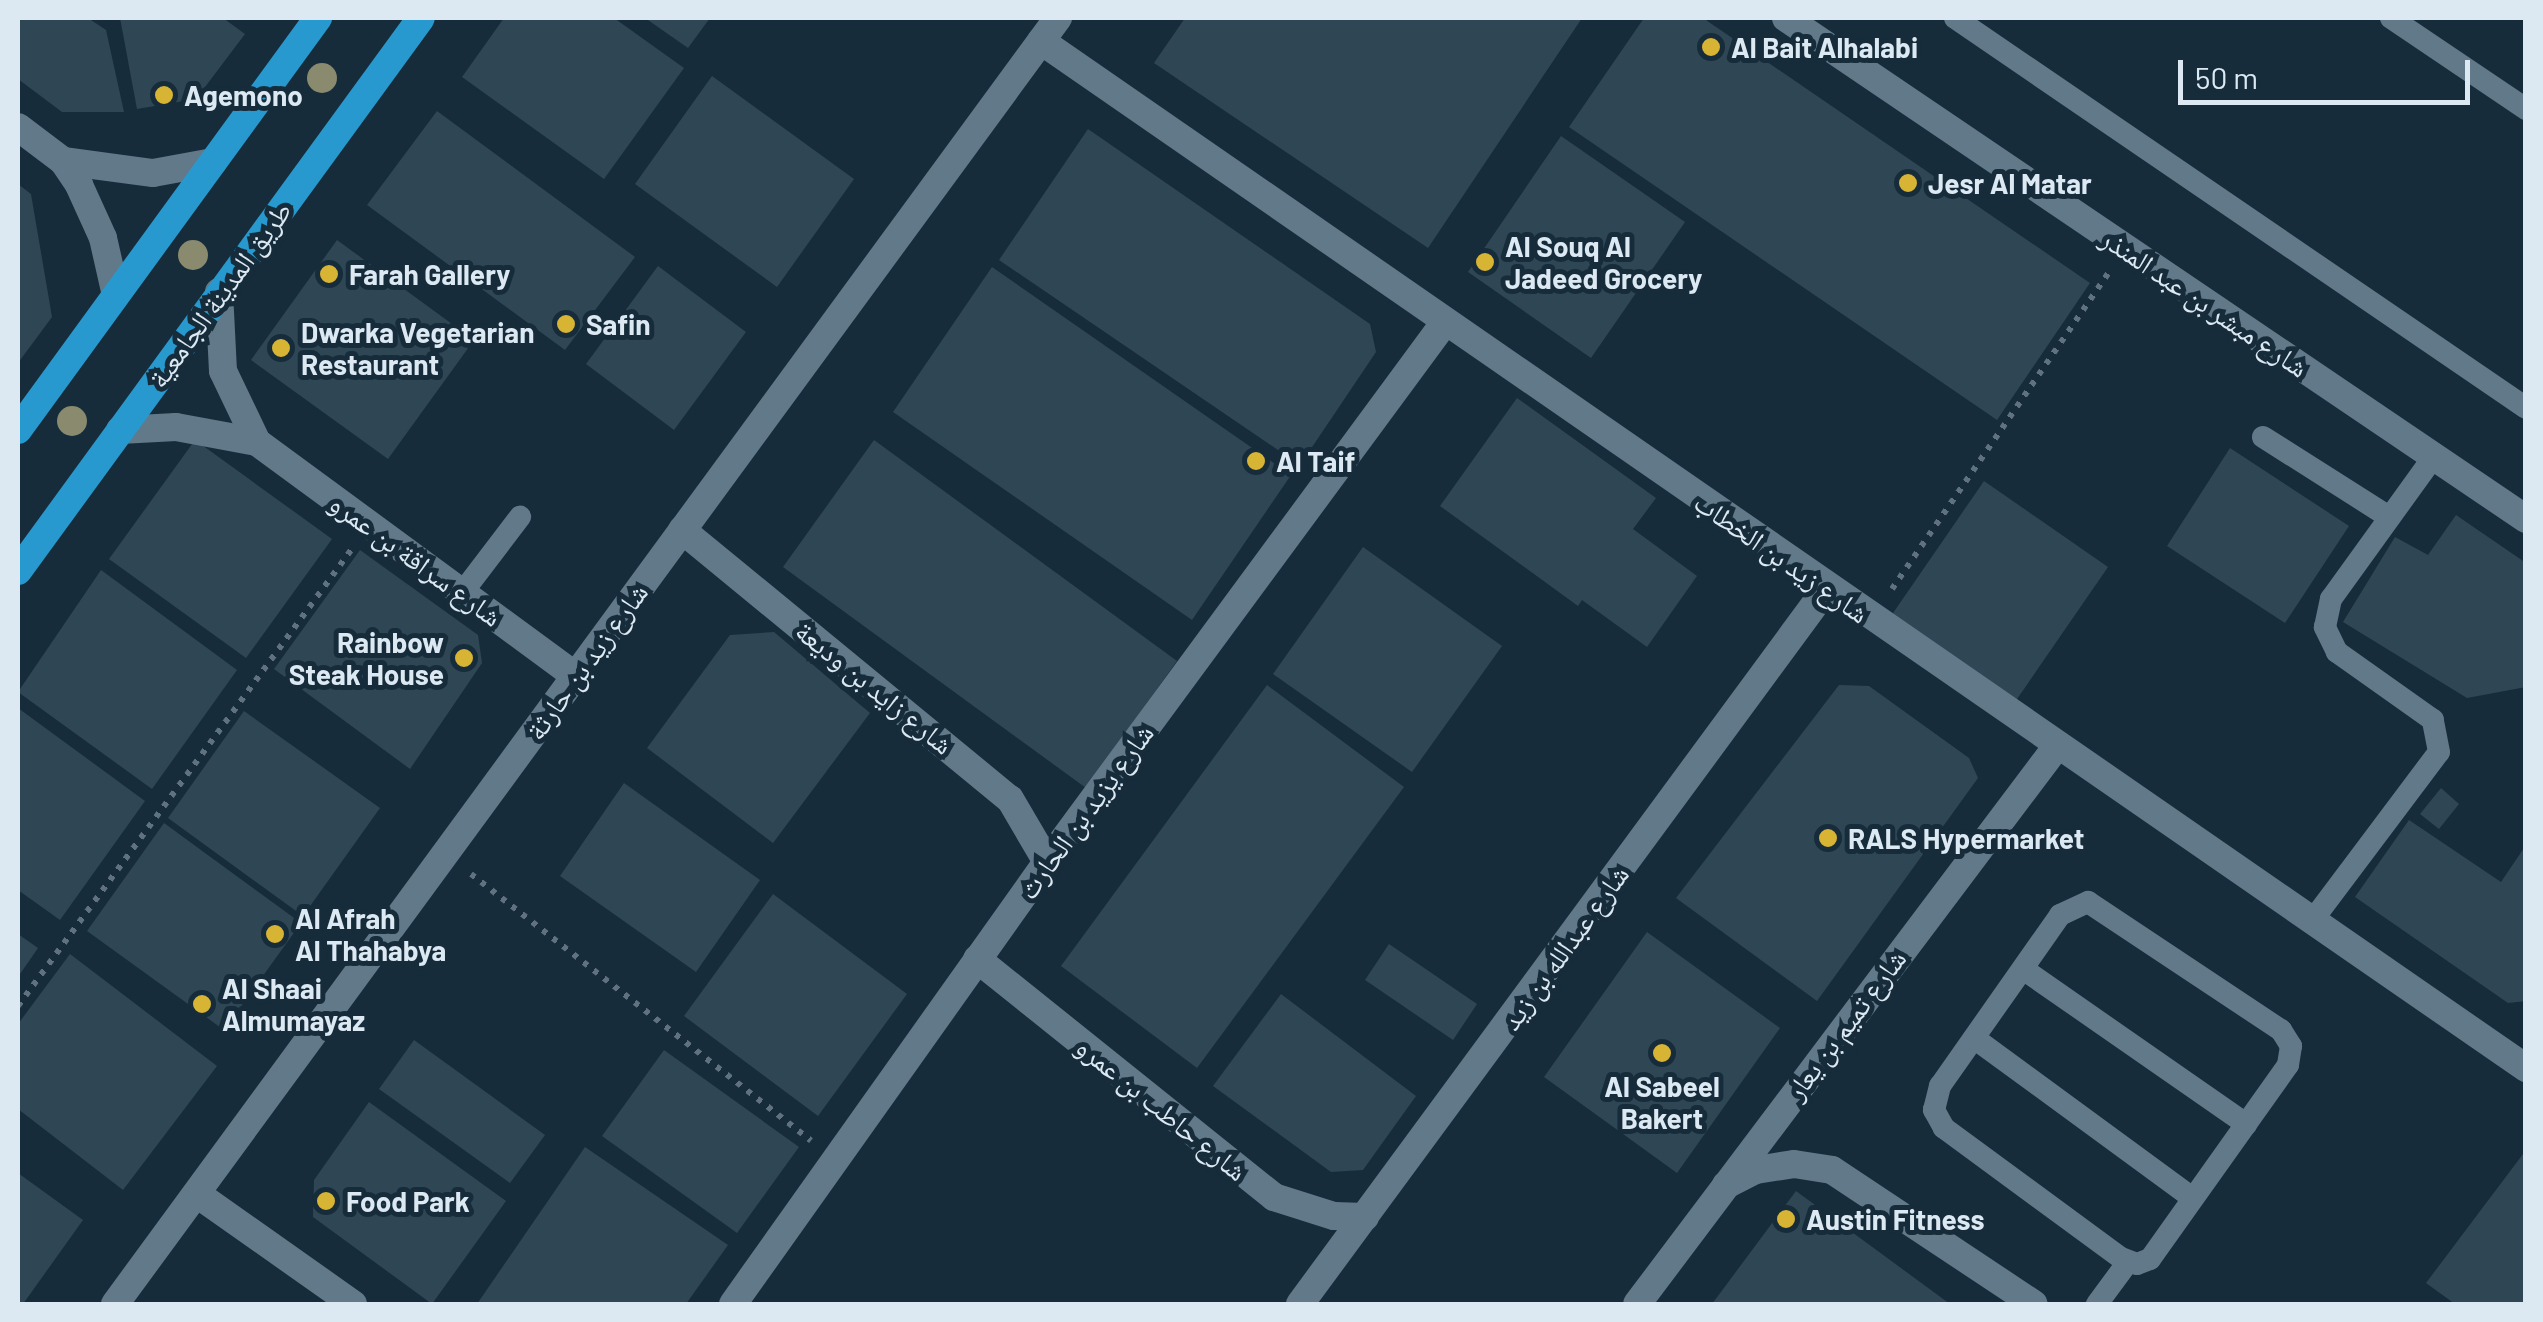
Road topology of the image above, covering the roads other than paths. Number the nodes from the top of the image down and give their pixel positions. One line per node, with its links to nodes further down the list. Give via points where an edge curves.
1 (318, 18): 11 (main road)
2 (421, 18): 12 (main road, طريق المدينة الجامعية)
3 (1058, 18): 7 (street, شارع زيد بن حارثة)
4 (1786, 18): 20 (street, شارع مبشر بن عبد المنذر)
5 (1956, 18): 15 (lane)
6 (2391, 18): 8 (lane)
7 (1041, 41): 14 (street, شارع زيد بن الخطاب); 24 (street, شارع زيد بن حارثة)
8 (2526, 109)
9 (18, 127): 10 (street)
10 (63, 161): 11 (street, via 153,173); 13 (street, via 93,211)
11 (213, 162): 13 (main road)
12 (219, 292): 17 (main road, طريق المدينة الجامعية); 19 (street, شارع سراقة بن عمرو, via 223,371)
13 (116, 295): 16 (main road)
14 (1444, 322): 26 (street, شارع زيد بن الخطاب); 30 (street, شارع يزيد بن الحارث)
15 (2526, 408)
16 (18, 430)
17 (120, 430): 19 (street, شارع سراقة بن عمرو, via 190,429); 25 (main road, طريق المدينة الجامعية)
18 (2264, 437): 22 (lane)
19 (257, 442): 27 (street, شارع سراقة بن عمرو)
20 (2434, 456): 22 (lane); 23 (street, شارع مبشر بن عبد المنذر)
21 (520, 517): 27 (lane)
22 (2389, 517): 31 (lane, via 2331,600 2325,627 2338,652 2433,720 2441,740 2433,762)
23 (2526, 519)
24 (682, 530): 28 (street, شارع زيد بن حارثة); 30 (street, شارع زايد بن وديعة, via 1001,790 1026,818)
25 (18, 571)
26 (1828, 588): 29 (street, شارع زيد بن الخطاب); 40 (street, شارع عبدالله بن زيد)
27 (462, 593): 28 (street, شارع سراقة بن عمرو)
28 (575, 676): 38 (street, شارع زيد بن حارثة)
29 (2057, 746): 31 (street, شارع زيد بن الخطاب); 37 (street, شارع تميم بن يعار)
30 (1047, 862): 32 (street, شارع يزيد بن الحارث)
31 (2312, 921): 35 (street, شارع زيد بن الخطاب)
32 (977, 959): 40 (street, شارع حاطب بن عمرو, via 1274,1197 1334,1216); 44 (street, شارع يزيد بن الحارث)
33 (2023, 969): 34 (lane); 36 (lane); 36 (lane, via 2068,908 2088,902 2281,1030 2291,1046 2288,1065)
34 (1974, 1038): 39 (lane); 41 (lane, via 1935,1097 1938,1120)
35 (2524, 1065)
36 (2246, 1124): 39 (lane)
37 (1720, 1188): 46 (street, شارع تميم بن يعار); 47 (street, via 1774,1167 1832,1170)
38 (197, 1194): 42 (street, شارع زيد بن حارثة); 43 (street)
39 (2193, 1198): 41 (lane, via 2150,1259)
40 (1365, 1216): 45 (street, شارع عبدالله بن زيد)
41 (2128, 1262): 48 (lane)
42 (115, 1304)
43 (353, 1304)
44 (732, 1304)
45 (1300, 1304)
46 (1637, 1304)
47 (2034, 1304)
48 (2098, 1304)

